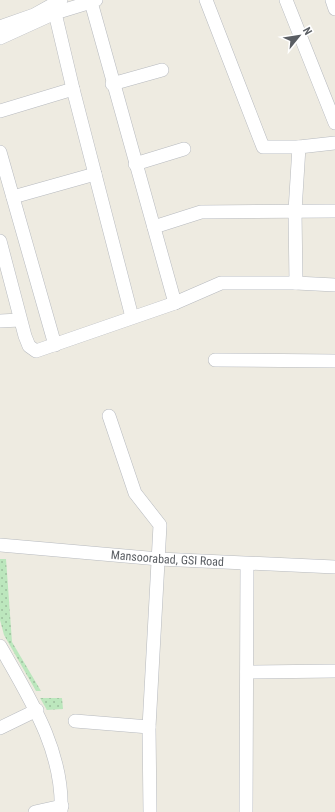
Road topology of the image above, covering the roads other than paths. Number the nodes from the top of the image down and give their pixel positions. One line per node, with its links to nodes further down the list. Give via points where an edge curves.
1 (61, 0): 8 (street, via 34,15)
2 (206, 0): 16 (street, via 263,148)
3 (286, 0): 14 (street)
4 (332, 0): 6 (street)
5 (93, 1): 7 (street); 11 (street)
6 (335, 9)
7 (55, 13): 9 (street); 12 (street)
8 (0, 27)
9 (0, 38)
10 (162, 70): 11 (street)
11 (112, 84): 19 (street)
12 (73, 89): 13 (street); 20 (street)
13 (0, 111)
14 (335, 123)
15 (335, 144): 16 (street)
16 (298, 147): 22 (street)
17 (184, 149): 19 (street)
18 (0, 152): 21 (street)
19 (135, 164): 24 (street)
20 (95, 174): 21 (street); 29 (street)
21 (13, 197): 32 (street)
22 (295, 211): 23 (street); 24 (street, via 201,212); 26 (street)
23 (335, 211)
24 (154, 227): 28 (street)
25 (1, 246): 30 (street)
26 (296, 283): 27 (street); 28 (street, via 221,283)
27 (335, 285)
28 (175, 304): 29 (street)
29 (132, 317): 32 (street)
30 (20, 320): 31 (street); 32 (street, via 28,346 36,351)
31 (0, 321)
32 (55, 345)
33 (215, 360): 34 (street)
34 (335, 361)
35 (109, 416): 37 (street, via 135,493 160,525)
36 (0, 545): 37 (street, Mansoorabad, GSI Road)
37 (159, 559): 38 (street, Mansoorabad, GSI Road); 45 (street)
38 (247, 564): 39 (street, Mansoorabad, GSI Road); 42 (street)
39 (335, 567)
40 (0, 646): 43 (street)
41 (335, 671): 42 (street)
42 (247, 672): 50 (street)
43 (36, 710): 46 (street); 47 (street, via 51,747 62,789)
44 (75, 721): 45 (street)
45 (149, 727): 49 (street)
46 (0, 728)
47 (62, 809): 48 (street)
48 (35, 812)
49 (150, 812)
50 (246, 812)

